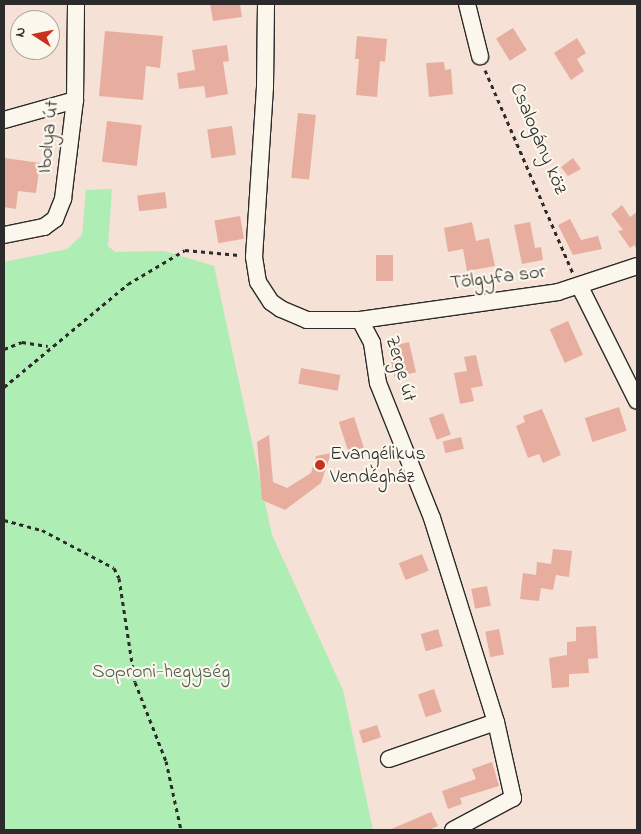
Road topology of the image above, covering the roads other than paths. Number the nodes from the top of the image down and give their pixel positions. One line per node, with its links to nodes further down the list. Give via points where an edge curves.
1 (76, 4): 5 (street, Ibolya út)
2 (266, 4): 10 (street, Zerge út, via 254,257 258,282 271,302 307,320)
3 (468, 4): 4 (street)
4 (480, 56)
5 (75, 100): 6 (street); 7 (street, Ibolya út, via 63,198 55,219 44,226)
6 (4, 120)
7 (4, 234)
8 (637, 266): 9 (street, Tölgyfa sor)
9 (580, 287): 10 (street, Tölgyfa sor); 11 (street)
10 (360, 320): 12 (street, Zerge út, via 372,343 378,383 432,518)
11 (637, 401)
12 (496, 722): 13 (street); 14 (street, Zerge út, via 513,798)
13 (389, 759)
14 (453, 830)

